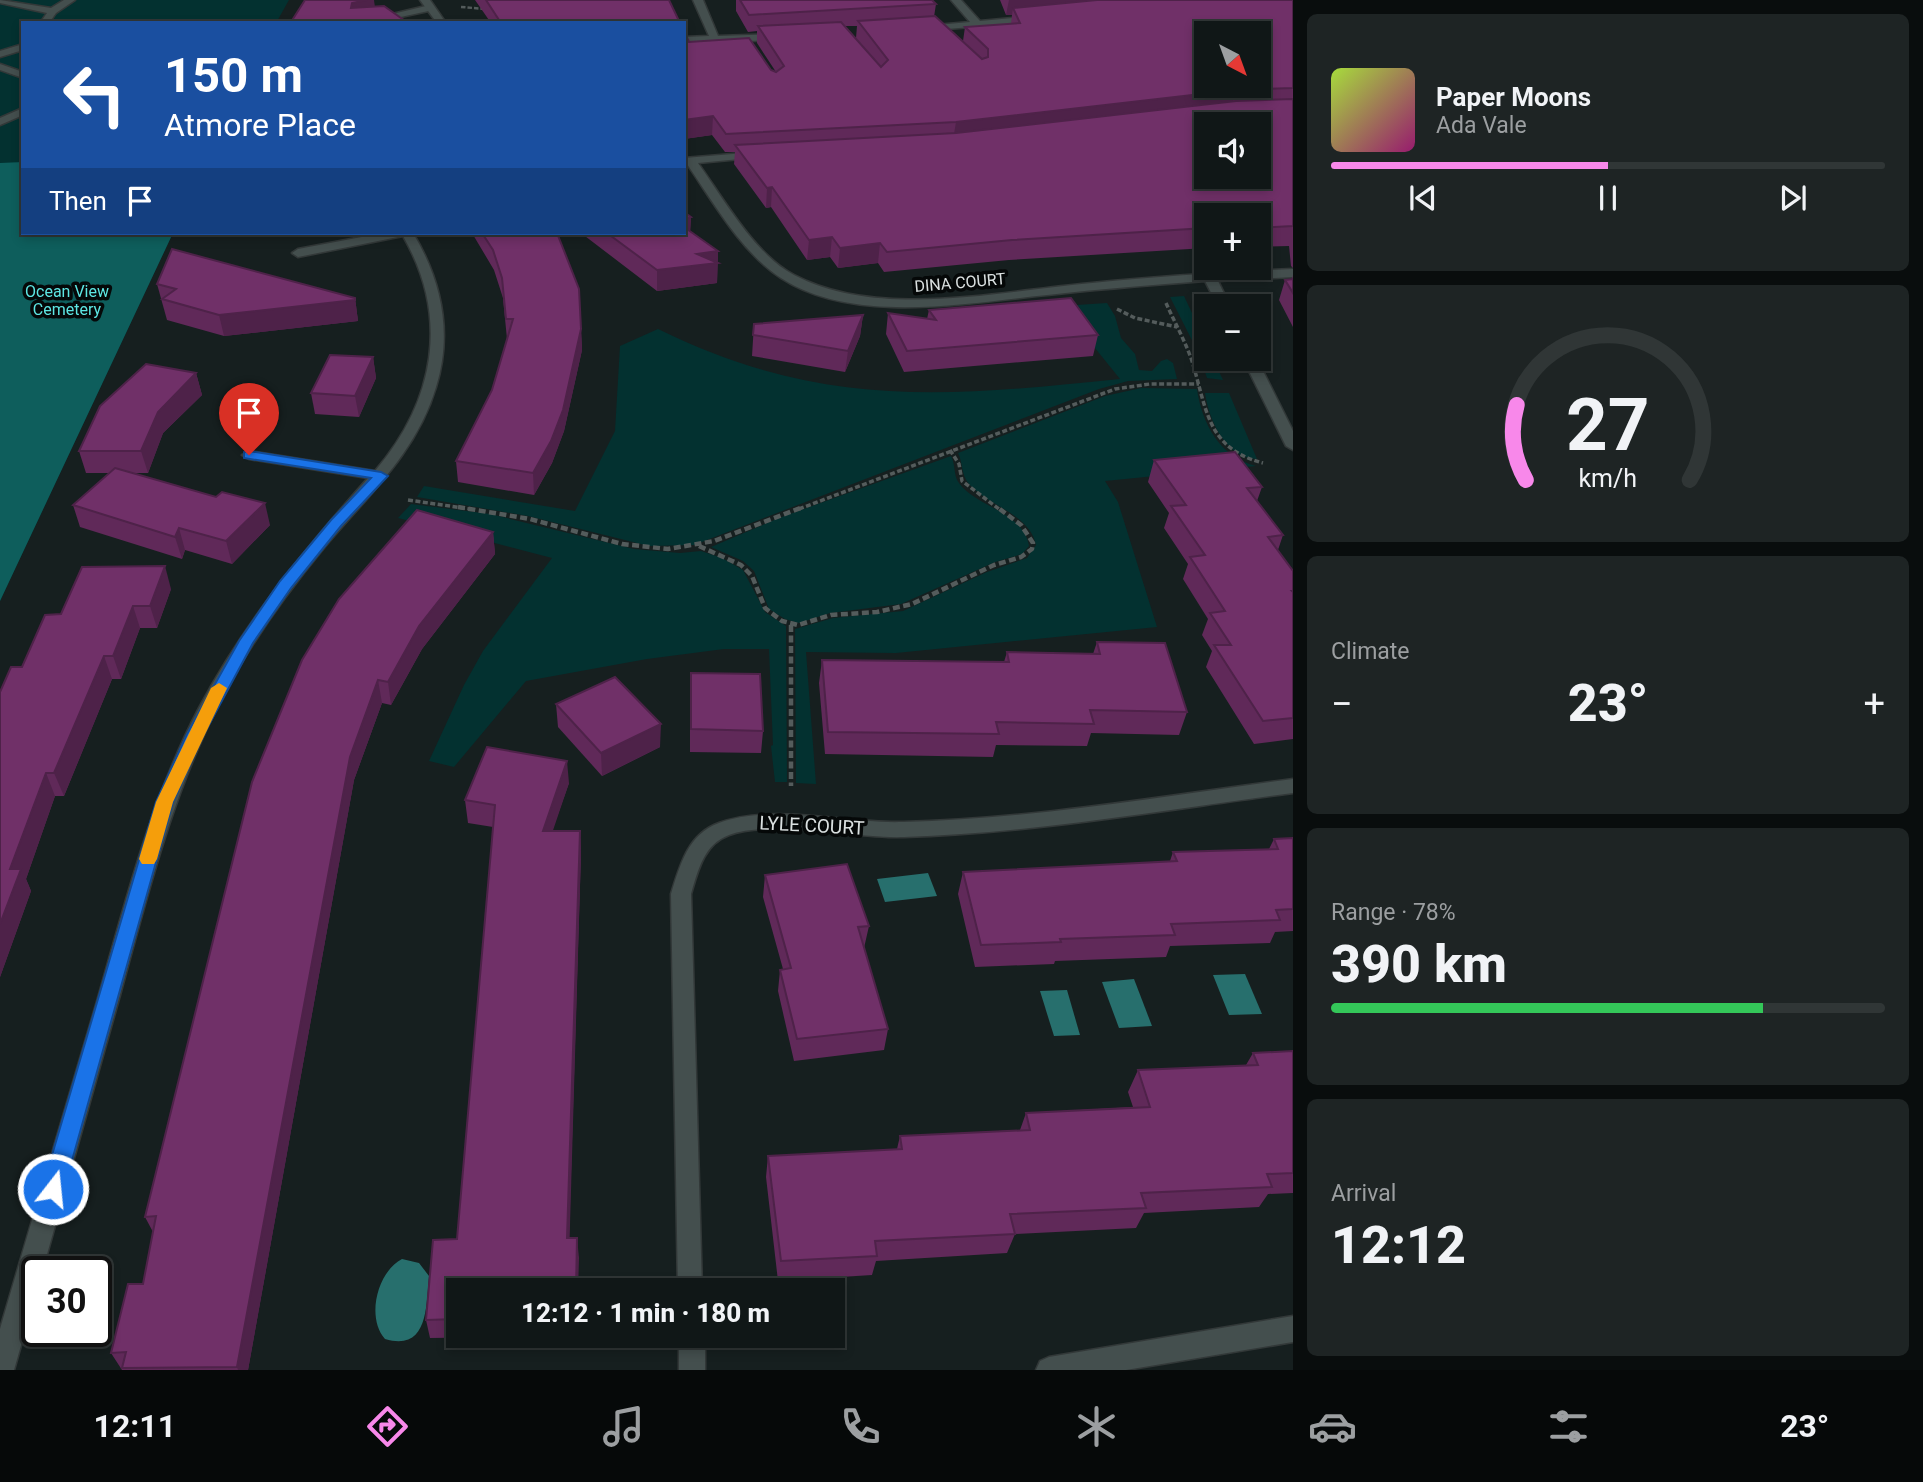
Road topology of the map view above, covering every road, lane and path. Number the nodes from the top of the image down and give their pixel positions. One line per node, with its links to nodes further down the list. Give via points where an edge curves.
1 (0, 0): 8 (street)
2 (70, 0): 8 (street)
3 (698, 0): 19 (street)
4 (956, 0): 13 (street)
5 (427, 4): 11 (street); 12 (street)
6 (459, 8): 7 (path)
7 (497, 8)
8 (53, 11): 10 (street)
9 (1049, 18): 13 (street)
10 (46, 21)
11 (366, 21)
12 (440, 21)
13 (977, 24): 14 (street)
14 (937, 28): 15 (street); 17 (street)
15 (910, 30)
16 (794, 36): 19 (street, via 748,43)
17 (946, 37)
18 (686, 40): 19 (street)
19 (715, 40)
20 (21, 48): 21 (street)
21 (0, 54)
22 (0, 67): 23 (street)
23 (21, 74)
24 (21, 112): 25 (street)
25 (0, 124): 26 (street)
26 (21, 124)
27 (776, 155): 28 (street)
28 (687, 160): 34 (street, DINA COURT, via 774,267 813,289 839,297 919,301)
29 (390, 235): 31 (street)
30 (408, 235): 44 (street, via 429,272 438,302 439,333 423,407)
31 (298, 253)
32 (1293, 273): 33 (street, DINA COURT)
33 (1271, 274)
34 (1194, 277)
35 (1163, 296): 37 (path)
36 (1114, 307): 37 (path)
37 (1177, 327): 39 (path)
38 (1256, 371): 40 (street)
39 (1199, 384): 41 (path, via 1115,388); 43 (path, via 1204,412 1227,451 1242,460)
40 (1293, 446)
41 (950, 450): 46 (path); 47 (path, via 962,481 1025,531 1032,543 1028,554 895,610 831,615)
42 (249, 455): 44 (street)
43 (1263, 463)
44 (381, 476): 53 (street, via 328,533 246,641 206,711 164,802)
45 (408, 500): 46 (path, via 529,519 646,548)
46 (699, 546): 47 (path, via 748,570 765,608)
47 (791, 625): 48 (path)
48 (791, 786)
49 (1293, 786): 50 (street, LYLE COURT, via 1054,818 902,830 757,822 734,824 710,835 692,854 681,894)
50 (690, 1278)
51 (1293, 1329): 55 (street)
52 (692, 1348): 54 (street)
53 (1, 1370)
54 (692, 1370)
55 (1049, 1370)

